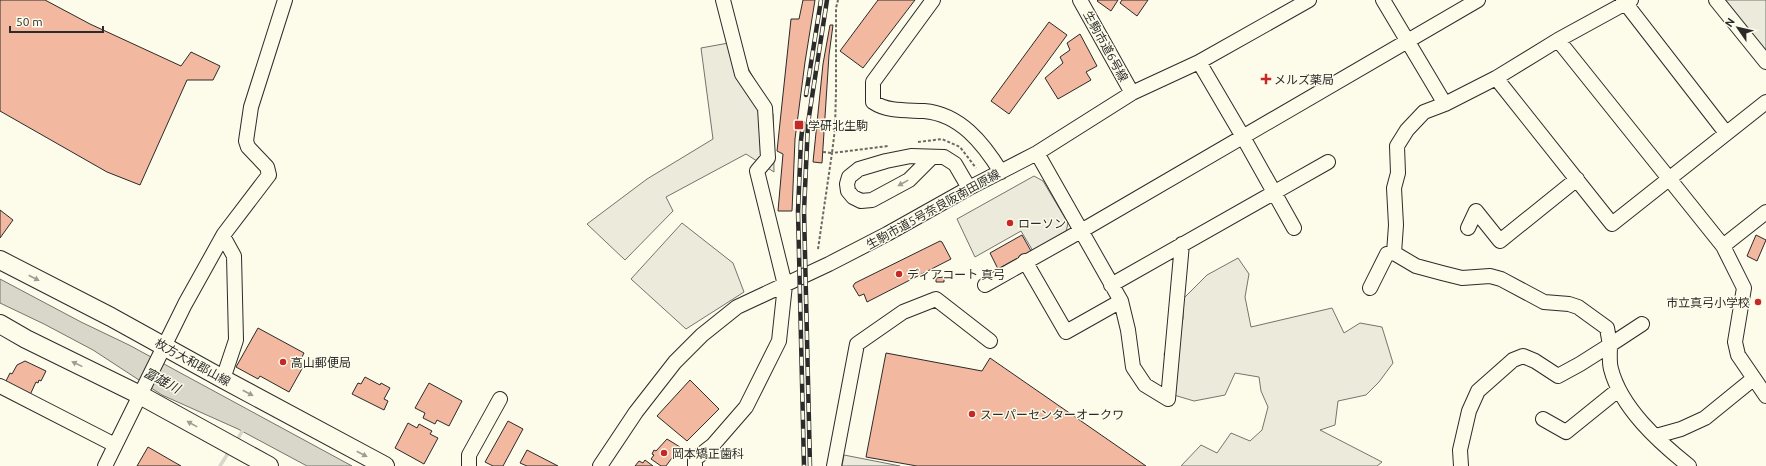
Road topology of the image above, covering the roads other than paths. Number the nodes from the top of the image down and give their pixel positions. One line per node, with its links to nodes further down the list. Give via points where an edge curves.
1 (285, 0): 32 (street, via 251,107 246,141 248,147 267,167 269,175)
2 (723, 0): 38 (street, via 742,74 765,108 768,158 757,171)
3 (933, 0): 23 (street, via 873,82 873,102 882,108 940,114 958,123 976,138)
4 (1080, 0): 15 (street, 生駒市道6号線)
5 (1309, 0): 12 (street, 生駒市道5号奈良阪南田原線)
6 (1383, 0): 11 (street)
7 (1478, 0): 11 (street)
8 (1716, 0): 13 (street)
9 (1626, 1): 10 (street); 18 (street)
10 (1558, 40): 14 (street); 24 (street)
11 (1408, 41): 17 (street); 19 (street)
12 (1199, 62): 15 (street, 生駒市道5号奈良阪南田原線); 19 (street)
13 (1766, 62)
14 (1496, 78): 17 (street); 25 (street)
15 (1132, 93): 20 (street, 生駒市道5号奈良阪南田原線)
16 (1766, 102): 18 (street)
17 (1445, 104): 35 (street, via 1424,112 1407,130 1397,146)
18 (1726, 133): 24 (street)
19 (1243, 137): 27 (street); 31 (street)
20 (1037, 153): 23 (street, 生駒市道5号奈良阪南田原線); 31 (street)
21 (932, 157): 21 (street, one-way to 21, via 909,180 872,200 861,201 848,192 849,177 859,169 911,156); 26 (street, via 950,160)
22 (1328, 162): 27 (street)
23 (1001, 172): 26 (street, 生駒市道5号奈良阪南田原線)
24 (1669, 177): 25 (street, via 1612,224); 34 (street)
25 (1577, 179): 30 (street, via 1500,242 1476,211)
26 (969, 188): 38 (street, 生駒市道5号奈良阪南田原線, via 887,234)
27 (1274, 192): 29 (street); 33 (street)
28 (1766, 212): 34 (street)
29 (1294, 228)
30 (1468, 228)
31 (1081, 231): 37 (street); 40 (street)
32 (223, 236): 47 (street); 48 (street, via 234,256 236,340)
33 (1182, 244): 40 (street); 42 (street, via 1168,399 1145,385 1133,367)
34 (1723, 246): 49 (street, via 1744,288 1736,342 1738,355)
35 (1394, 253): 41 (street, via 1387,254); 46 (street, via 1416,266 1462,278 1490,276 1501,279 1544,302 1578,307 1608,328)
36 (0, 260): 47 (main road, 枚方大和郡山線, one-way to 47)
37 (1025, 261): 39 (street); 42 (street, via 1066,332)
38 (785, 285): 62 (street, 生駒市道5号奈良阪南田原線, via 738,307 702,335 675,362 636,412); 63 (street, via 779,341 746,407 713,445 695,459)
39 (984, 285)
40 (1111, 285): 42 (street)
41 (1370, 288)
42 (1121, 301)
43 (0, 324): 52 (main road, one-way to 43)
44 (1642, 324): 46 (street)
45 (990, 341): 64 (street, via 936,299 903,312 857,344)
46 (1610, 344): 51 (street, via 1611,368); 65 (street, via 1558,376 1523,356 1513,360 1478,392 1469,411 1460,450)
47 (164, 346): 48 (main road, 枚方大和郡山線); 52 (street)
48 (223, 379): 60 (main road, 枚方大和郡山線, one-way to 60)
49 (1753, 379): 53 (street); 56 (street, via 1705,418 1681,429)
50 (0, 386): 57 (street)
51 (1618, 390): 55 (street, via 1566,432); 56 (street, via 1633,413)
52 (140, 395): 57 (street); 59 (main road, one-way to 52)
53 (1766, 396)
54 (500, 399): 61 (street, via 469,455)
55 (1543, 419)
56 (1656, 436): 66 (street)
57 (115, 445): 58 (street)
58 (105, 466)
59 (269, 466)
60 (385, 466)
61 (469, 466)
62 (600, 466)
63 (695, 466)
64 (834, 466)
65 (1461, 466)
66 (1689, 466)

